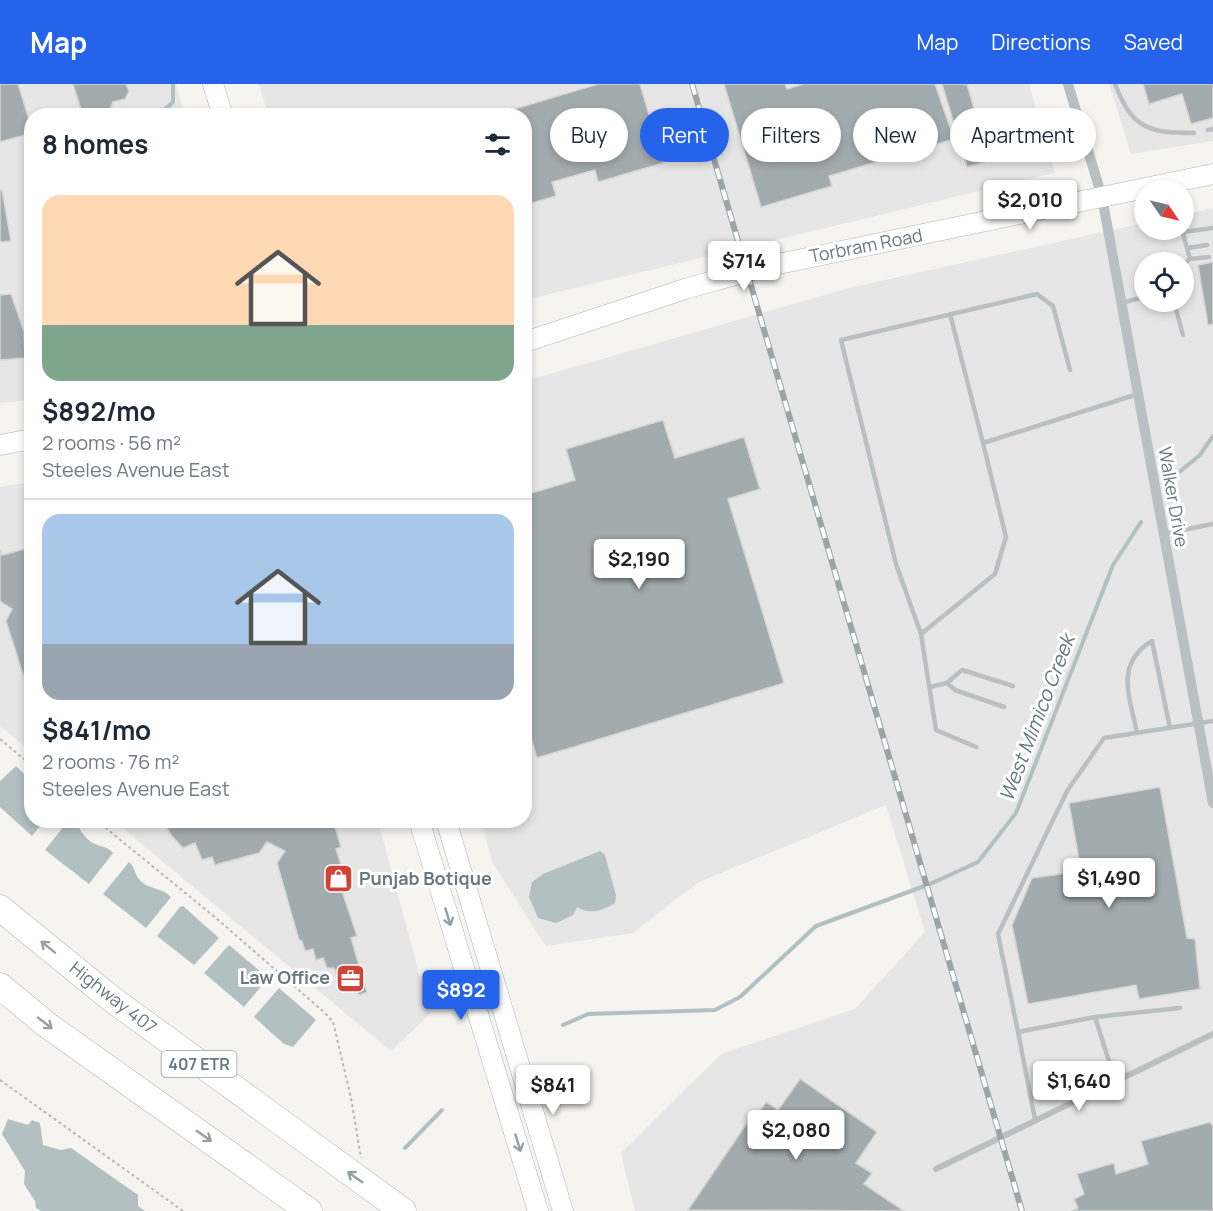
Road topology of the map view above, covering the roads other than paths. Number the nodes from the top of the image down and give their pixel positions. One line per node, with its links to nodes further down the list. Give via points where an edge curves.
1 (213, 84): 4 (main road)
2 (1068, 84): 9 (street, Walker Drive)
3 (1115, 84): 5 (lane, via 1128,114 1142,126)
4 (220, 108)
5 (1194, 133)
6 (1213, 174): 7 (main road, Torbram Road)
7 (1193, 180)
8 (1134, 192): 9 (main road, Torbram Road)
9 (1102, 197): 19 (street, Walker Drive); 23 (main road, Torbram Road, via 764,267)
10 (1213, 228): 11 (lane)
11 (1194, 230)
12 (1186, 240): 14 (lane)
13 (1207, 245): 14 (lane)
14 (1188, 248): 15 (lane)
15 (1189, 252)
16 (1209, 257): 17 (lane)
17 (1194, 259)
18 (1134, 300): 19 (lane)
19 (1121, 303): 25 (street, Walker Drive)
20 (1177, 312): 22 (lane)
21 (950, 314): 24 (lane, via 1037,294 1053,306); 27 (lane); 31 (lane, via 842,340 896,564)
22 (1183, 335)
23 (532, 340)
24 (1070, 369)
25 (1138, 394): 27 (lane); 30 (street, Walker Drive)
26 (24, 440): 28 (main road)
27 (983, 443): 31 (lane, via 1005,537 995,574)
28 (0, 445)
29 (1213, 524): 30 (lane)
30 (1163, 534): 37 (street, Walker Drive)
31 (921, 634): 34 (lane)
32 (947, 683): 33 (lane, via 962,670); 34 (lane); 35 (lane, via 955,690)
33 (1013, 686)
34 (930, 687): 40 (lane, via 936,730)
35 (1004, 707)
36 (1213, 721): 37 (lane)
37 (1197, 723): 38 (lane); 41 (street, Walker Drive)
38 (1170, 728): 39 (lane); 39 (lane, via 1152,641 1139,649 1126,675)
39 (1137, 733): 49 (lane, via 1104,738 1073,782 998,934)
40 (976, 747)
41 (1210, 765): 42 (street, Walker Drive)
42 (1213, 803)
43 (421, 828): 56 (main road, one-way to 56)
44 (448, 828): 57 (main road)
45 (0, 908): 55 (highway, Highway 407 / 407 ETR, one-way to 45, via 113,1000)
46 (0, 986): 54 (highway, 407 ETR, one-way to 54, via 47,1025)
47 (1180, 1008): 48 (lane)
48 (1095, 1017): 49 (lane); 51 (lane)
49 (1018, 1032): 52 (lane)
50 (1213, 1034): 51 (street)
51 (1115, 1080): 52 (street)
52 (1035, 1119): 53 (street)
53 (936, 1169)
54 (309, 1211)
55 (403, 1211)
56 (538, 1211)
57 (562, 1211)

